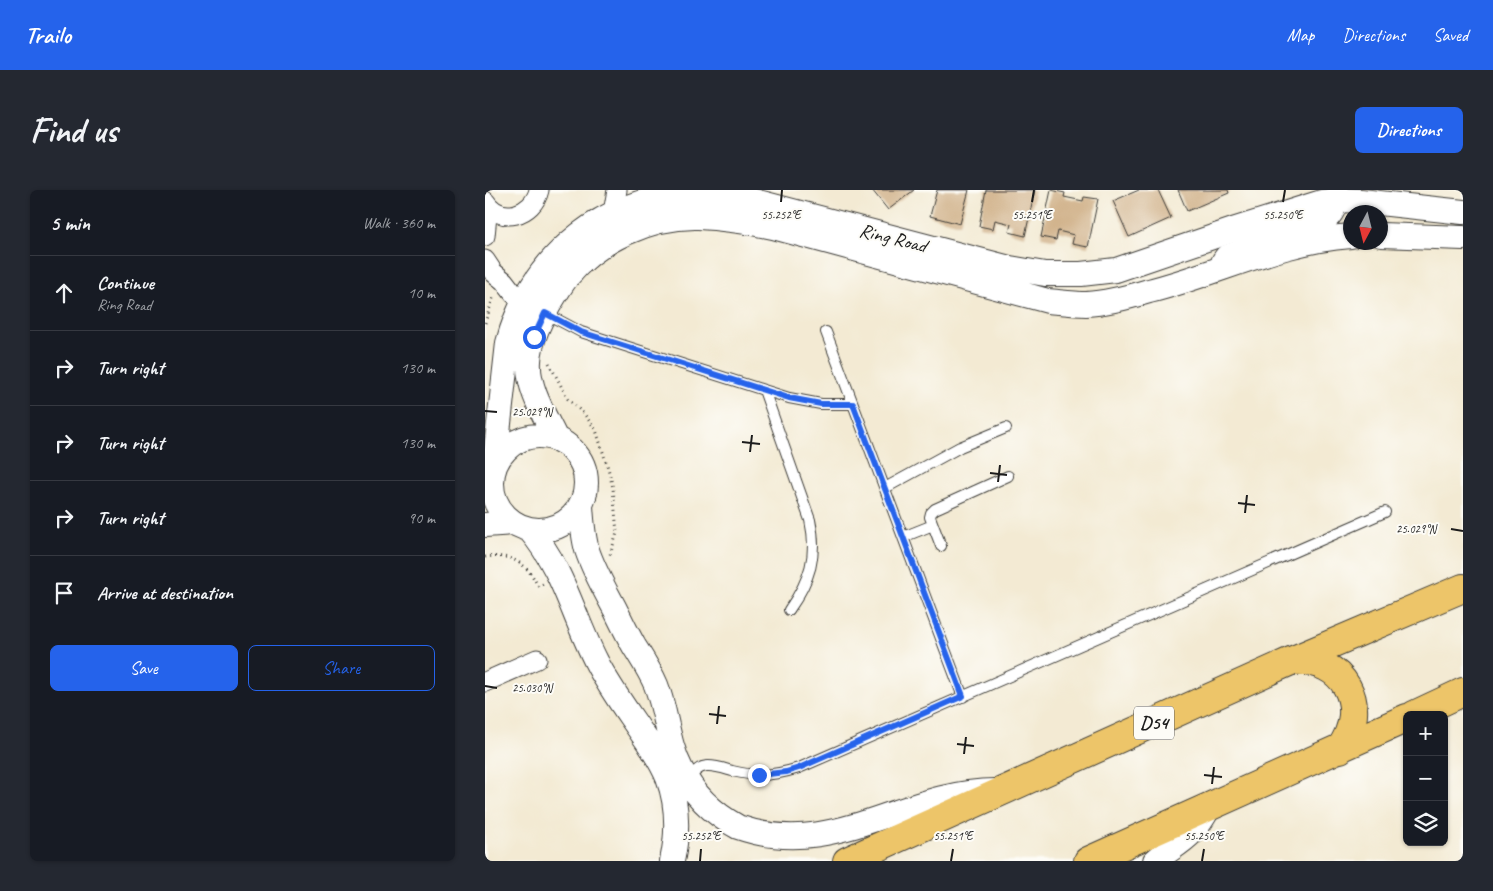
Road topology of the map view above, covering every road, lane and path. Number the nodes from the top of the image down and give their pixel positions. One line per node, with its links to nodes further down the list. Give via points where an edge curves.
1 (539, 190): 5 (street, via 528,210 512,216)
2 (1330, 195): 4 (street, Ring Road, via 1116,270 1081,274 1045,274 1010,268 747,199 711,194 676,195); 6 (street, Ring Road); 12 (street, via 1331,218 1325,223 1225,254 1221,259)
3 (615, 201): 4 (street, Ring Road); 14 (street, Ring Road, via 563,248 544,269)
4 (644, 203): 12 (street, Ring Road, via 696,217 773,227 1048,301 1087,304 1126,298); 15 (street, Ring Road, via 623,233 593,252 567,276)
5 (492, 207): 9 (street)
6 (1463, 212)
7 (1388, 235): 10 (street)
8 (1343, 237): 12 (street, Ring Road, via 1285,247)
9 (485, 238)
10 (1463, 238)
11 (485, 260): 13 (street)
12 (1221, 270)
13 (504, 281): 14 (street, via 518,282); 16 (path, via 495,292)
14 (528, 295): 15 (street); 24 (street, Ring Road, via 508,343)
15 (548, 307): 18 (street, Ring Road, via 534,337); 19 (lane, via 581,332)
16 (485, 323)
17 (826, 332): 20 (lane)
18 (529, 362): 22 (street, Ring Road, via 537,400); 34 (path, via 550,363 569,399 596,430 613,488 617,533 610,555)
19 (764, 390): 20 (lane, via 805,402); 39 (lane, via 812,531 813,554 808,577)
20 (853, 404): 25 (lane)
21 (1006, 428): 25 (lane, via 960,447)
22 (556, 439): 24 (street, via 544,436 519,440 500,456); 26 (street, via 580,460 586,475 586,491)
23 (1008, 476): 29 (lane, via 935,509 930,517)
24 (490, 480): 30 (street, via 497,505)
25 (885, 488): 31 (lane)
26 (581, 506): 30 (street, via 558,526 544,530); 34 (street, via 584,537)
27 (1385, 512): 44 (lane)
28 (485, 525): 30 (street)
29 (933, 525): 31 (lane); 32 (lane)
30 (521, 526): 35 (street, via 546,551)
31 (903, 537): 44 (lane)
32 (941, 546)
33 (485, 558): 35 (path, via 497,556 520,562 531,572 538,586)
34 (593, 564): 36 (street)
35 (560, 577): 38 (street)
36 (602, 586): 38 (street); 48 (street, via 656,685 673,750)
37 (1463, 588): 41 (main road, D54)
38 (570, 600): 51 (street, via 596,662 668,778 677,828)
39 (789, 610)
40 (537, 659): 42 (street)
41 (1291, 661): 47 (main road, via 1322,664 1345,684 1352,700 1354,717); 49 (main road, D54)
42 (485, 682)
43 (1463, 692): 45 (main road)
44 (963, 696): 48 (lane, via 799,768 759,775 710,765 696,771)
45 (1423, 711)
46 (1403, 720): 47 (main road)
47 (1340, 749): 50 (main road)
48 (689, 783): 49 (street, via 708,805 737,827 771,840 800,844 843,839 948,797)
49 (1002, 791): 52 (main road, D54)
50 (1209, 807): 53 (main road); 54 (street, via 1191,835)
51 (672, 861)
52 (847, 861)
53 (1088, 861)
54 (1155, 861)

